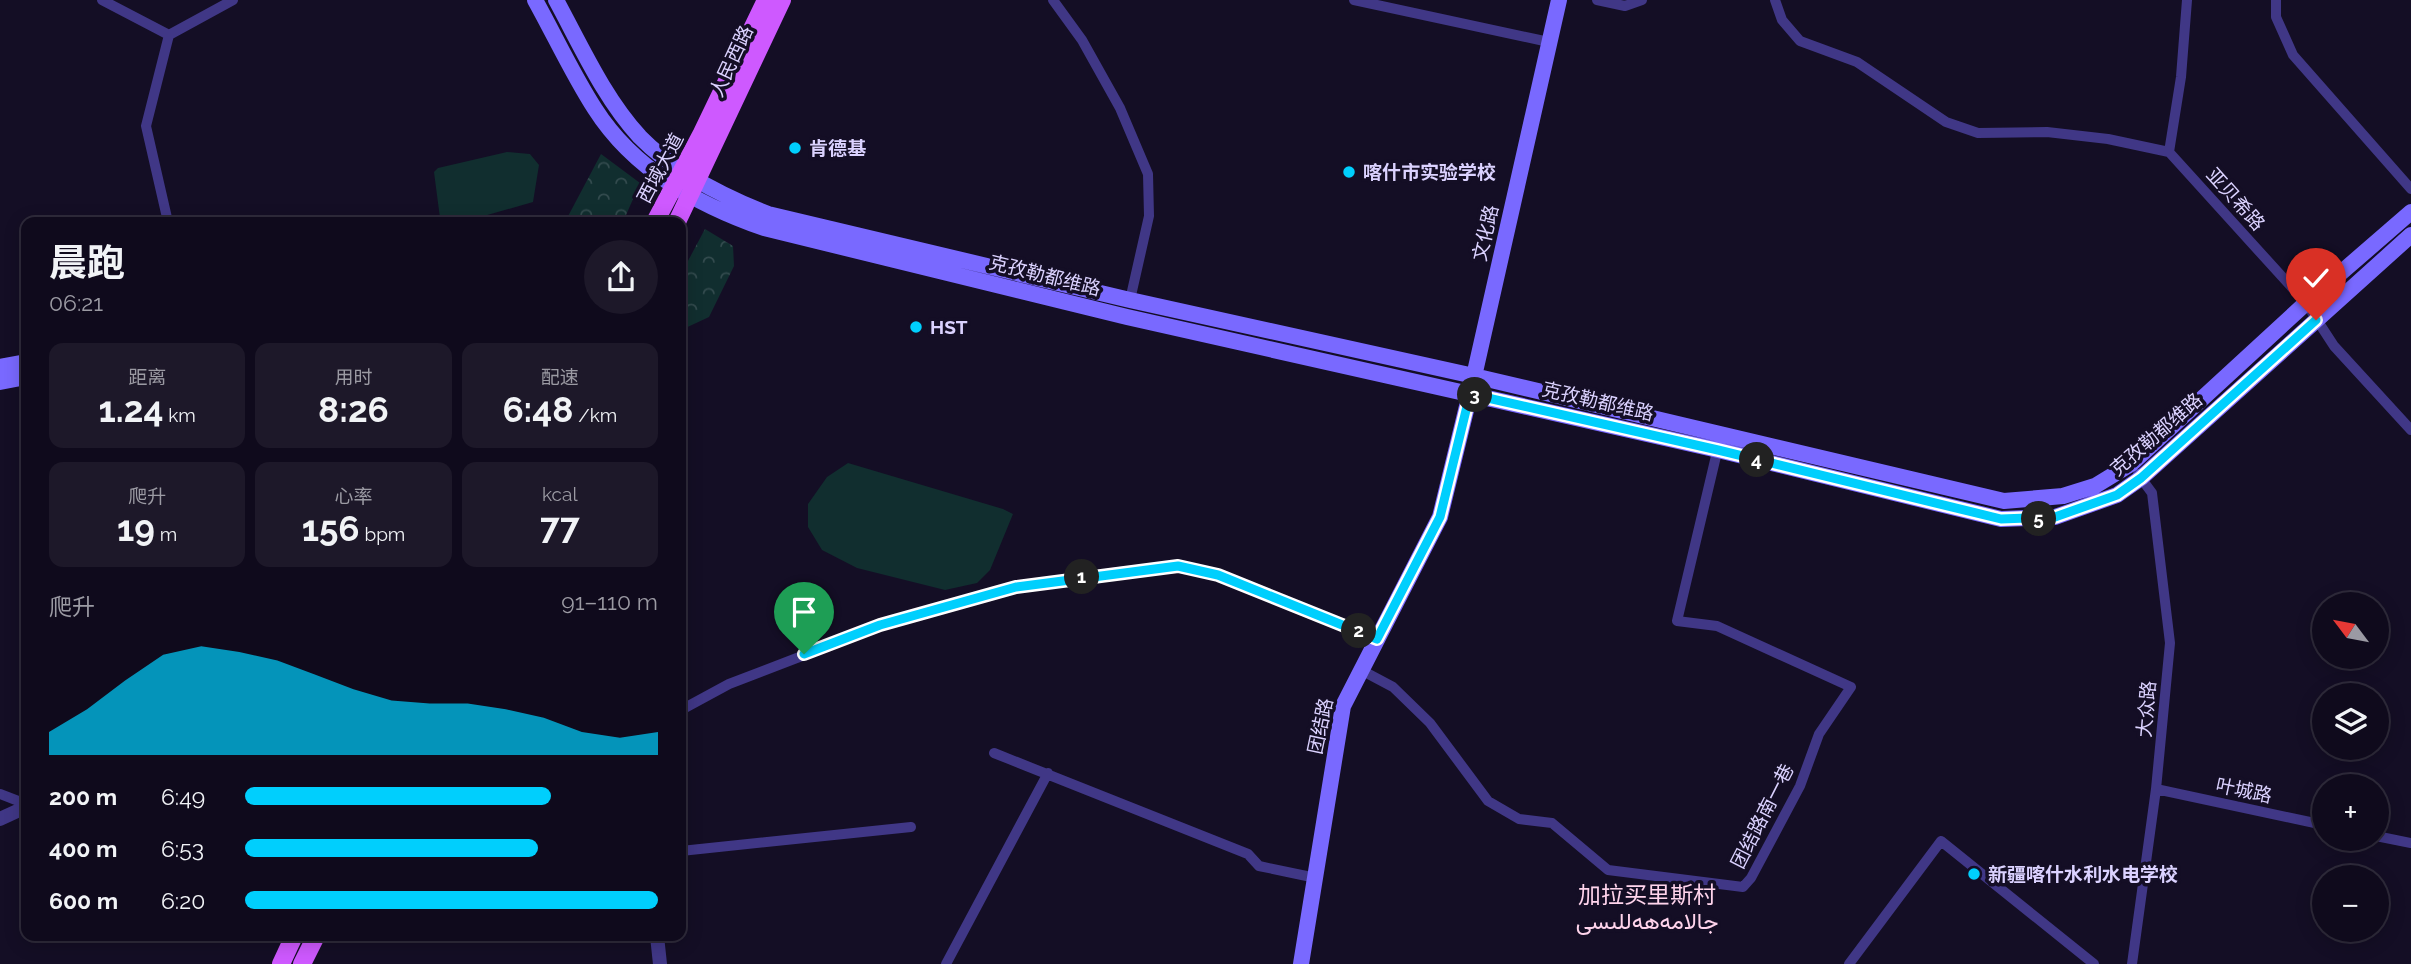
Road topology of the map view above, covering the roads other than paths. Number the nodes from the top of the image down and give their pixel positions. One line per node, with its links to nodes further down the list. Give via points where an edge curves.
1 (102, 0): 15 (street)
2 (233, 0): 15 (street)
3 (536, 0): 20 (main road, via 596,110 632,153)
4 (556, 0): 19 (main road, via 613,103 641,137)
5 (766, 0): 17 (main road, 人民西路)
6 (782, 0): 17 (main road, 人民西路)
7 (1053, 0): 28 (street, via 1082,40 1120,108 1148,174 1149,216)
8 (1354, 0): 16 (street)
9 (1559, 0): 16 (main road, 文化路)
10 (1597, 0): 11 (street, via 1625,6)
11 (1642, 0)
12 (1775, 0): 18 (street, via 1782,20 1800,41 1857,62 1946,122 1978,134 2047,132)
13 (2187, 0): 18 (street)
14 (2276, 0): 22 (street, via 2276,17 2293,55)
15 (169, 35): 24 (street, via 146,126)
16 (1549, 42): 33 (main road, 文化路)
17 (710, 136): 19 (main road, 西域大道); 21 (main road, 西域大道)
18 (2169, 152): 29 (street, 亚贝希路)
19 (682, 169): 20 (main road, 西域大道); 21 (main road)
20 (674, 186): 21 (main road); 25 (main road, 西域大道)
21 (694, 187): 26 (main road, 西域大道); 28 (main road, 克孜勒都维路, via 768,214); 36 (main road, 克孜勒都维路, via 724,214 764,228 1127,317)
22 (2411, 190)
23 (2411, 212): 29 (main road, 克孜勒都维路)
24 (167, 217)
25 (658, 217)
26 (679, 217)
27 (2411, 235): 30 (main road, 克孜勒都维路)
28 (1130, 300): 33 (main road, 克孜勒都维路)
29 (2306, 303): 30 (street, 亚贝希路); 39 (main road, 克孜勒都维路)
30 (2316, 320): 37 (street, 亚贝希路); 39 (main road, 克孜勒都维路)
31 (21, 363): 32 (main road)
32 (0, 367)
33 (1474, 376): 36 (main road, 文化路); 38 (main road, 克孜勒都维路)
34 (21, 378): 35 (main road)
35 (0, 382)
36 (1470, 394): 38 (main road, 克孜勒都维路); 40 (main road, 团结路, via 1440,517)
37 (2411, 430)
38 (1719, 443): 39 (main road, 克孜勒都维路, via 2001,519 2055,517 2117,495); 41 (street, 团结路南一巷, via 1677,621 1717,626 1851,687 1819,734 1800,786 1743,887 1608,870 1552,823 1519,819 1488,801 1430,723 1393,687)
39 (2136, 471): 45 (street, 大众路, via 2152,493 2170,643)
40 (1377, 639): 41 (main road, 团结路); 42 (street, via 1218,575 1178,566 1016,587 880,625 729,684)
41 (1361, 670): 55 (main road, 团结路, via 1343,706)
42 (686, 707)
43 (994, 753): 44 (street)
44 (1048, 773): 55 (street, via 1248,854 1259,866); 62 (street)
45 (2156, 789): 50 (street, 叶城路); 66 (street, 大众路)
46 (0, 794): 47 (street)
47 (21, 804)
48 (21, 809): 49 (street)
49 (0, 820)
50 (2312, 822)
51 (911, 827): 54 (street)
52 (2389, 839): 53 (street)
53 (2411, 843)
54 (686, 850)
55 (1316, 878): 63 (main road, 团结路)
56 (292, 941): 59 (main road)
57 (314, 941): 60 (main road)
58 (658, 941): 61 (street)
59 (281, 964)
60 (302, 964)
61 (660, 964)
62 (946, 964)
63 (1301, 964)
64 (1849, 964): 65 (street, via 1941,841)
65 (2094, 964)
66 (2132, 964)

